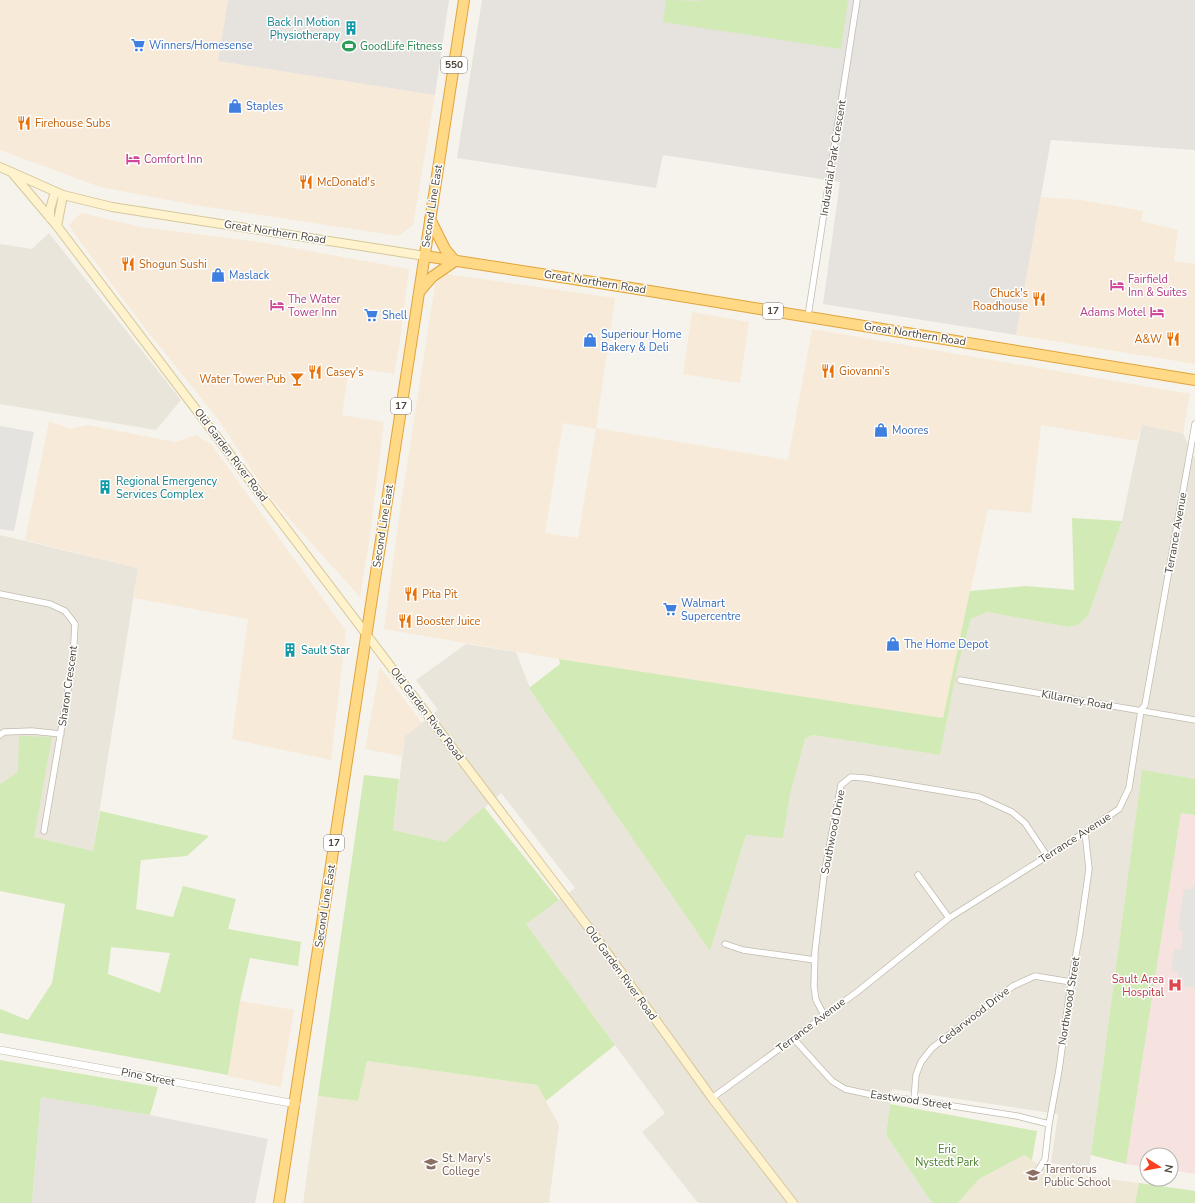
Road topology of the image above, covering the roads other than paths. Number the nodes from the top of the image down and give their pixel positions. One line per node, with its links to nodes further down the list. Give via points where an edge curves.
1 (464, 0): 7 (highway, Second Line East / 550)
2 (857, 0): 12 (street, Industrial Park Crescent)
3 (0, 168): 4 (main road, Great Northern Road)
4 (13, 174): 5 (main road, Great Northern Road); 6 (main road, Old Garden River Road)
5 (59, 193): 6 (main road, via 50,209); 8 (main road); 9 (main road, Great Northern Road, via 112,207)
6 (50, 218): 8 (main road, Old Garden River Road)
7 (430, 219): 9 (highway, Second Line East / 550); 10 (highway, via 445,249)
8 (57, 226): 16 (main road, Old Garden River Road)
9 (424, 256): 10 (highway, Great Northern Road / 17); 11 (highway, Second Line East / 17)
10 (455, 261): 11 (highway, via 432,276); 12 (highway, Great Northern Road / 17)
11 (418, 293): 16 (highway, Second Line East / 17)
12 (808, 316): 13 (highway, Great Northern Road / 17)
13 (1195, 380)
14 (1195, 424): 18 (street, Terrance Avenue, via 1145,705)
15 (0, 594): 20 (street, Sharon Crescent, via 50,604 65,611 75,624 73,660)
16 (366, 633): 33 (main road, Old Garden River Road, via 598,940); 35 (highway, Second Line East / 17)
17 (960, 680): 18 (street, Killarney Road)
18 (1141, 710): 19 (street, Killarney Road); 23 (street, Terrance Avenue, via 1129,788 1119,809)
19 (1195, 720)
20 (61, 734): 21 (street, via 32,731 4,732); 22 (street, Sharon Crescent)
21 (0, 735)
22 (44, 831)
23 (1085, 832): 24 (street, Terrance Avenue); 29 (street, Northwood Street, via 1089,869)
24 (1047, 856): 26 (street, Terrance Avenue); 28 (street, Southwood Drive, via 1025,823 1012,812 979,797 851,777 841,785 824,875)
25 (918, 875): 26 (street)
26 (949, 918): 30 (street, Terrance Avenue, via 857,992)
27 (725, 944): 28 (street, via 743,950)
28 (815, 960): 30 (street, Southwood Drive, via 816,1000)
29 (1071, 982): 34 (street, Cedarwood Drive, via 1035,976 1013,986 932,1048 921,1062 916,1075); 36 (street, Northwood Street)
30 (824, 1015): 31 (street, Terrance Avenue)
31 (794, 1039): 33 (street, Terrance Avenue); 34 (street, Eastwood Street, via 832,1081 845,1089)
32 (0, 1050): 35 (street, Pine Street)
33 (712, 1098): 39 (main road, Old Garden River Road)
34 (914, 1100): 36 (street, Eastwood Street, via 1017,1116)
35 (295, 1104): 38 (highway, Second Line East / 17)
36 (1049, 1124): 37 (street, Northwood Street, via 1045,1159)
37 (1039, 1169)
38 (279, 1203)
39 (793, 1203)

